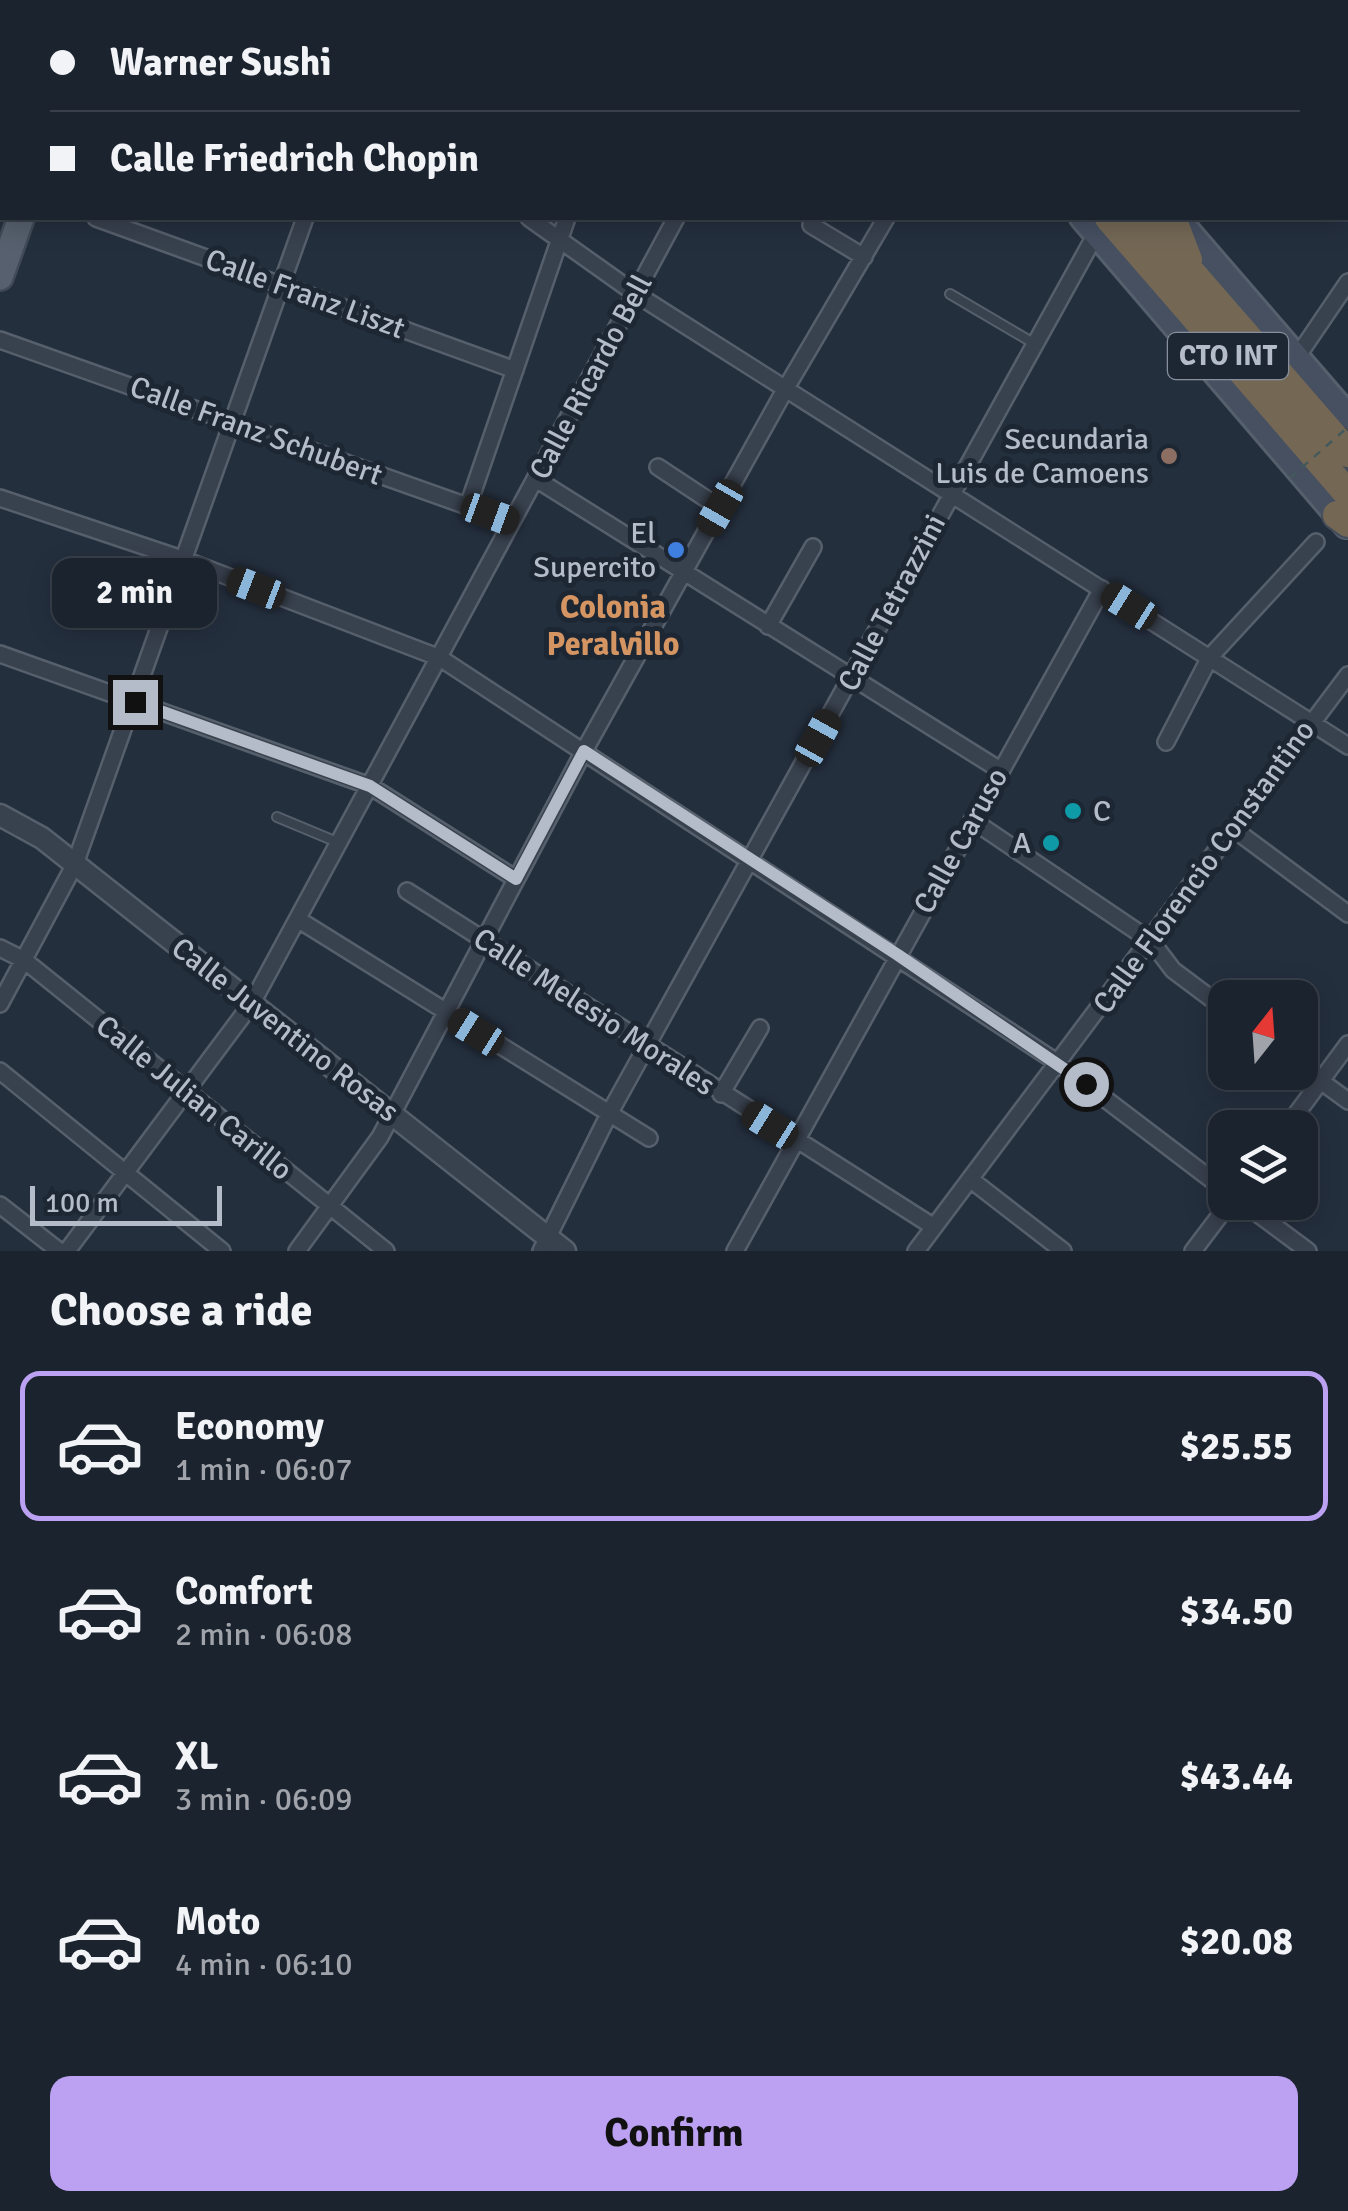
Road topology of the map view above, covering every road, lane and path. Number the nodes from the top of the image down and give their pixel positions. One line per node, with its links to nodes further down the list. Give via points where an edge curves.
1 (20, 220): 16 (main road)
2 (101, 220): 18 (street, Calle Franz Liszt)
3 (304, 220): 18 (street)
4 (533, 220): 13 (street)
5 (566, 220): 13 (street)
6 (675, 220): 19 (street, Calle Ricardo Bell)
7 (885, 220): 14 (street)
8 (1146, 220): 15 (highway, CTO INT)
9 (1176, 220): 15 (highway)
10 (1177, 220): 23 (main road, CTO INT)
11 (1096, 223): 22 (street, Calle Tetrazzini); 37 (highway, CTO INT)
12 (810, 225): 14 (street)
13 (560, 236): 19 (street); 24 (street)
14 (864, 257): 25 (street)
15 (1194, 275): 29 (highway, CTO INT)
16 (0, 277)
17 (1348, 282): 23 (street)
18 (282, 286): 24 (street, Calle Franz Liszt); 27 (street)
19 (636, 294): 25 (street); 32 (street, Calle Ricardo Bell)
20 (950, 294): 22 (lane)
21 (0, 340): 27 (street, Calle Franz Schubert)
22 (1035, 344): 33 (street, Calle Tetrazzini)
23 (1296, 357): 26 (main road, CTO INT)
24 (516, 370): 35 (street)
25 (786, 388): 33 (street); 36 (street)
26 (1348, 416)
27 (232, 422): 35 (street, Calle Franz Schubert); 41 (street)
28 (1348, 427): 31 (path, bridge)
29 (1348, 452)
30 (658, 468): 36 (street)
31 (1290, 478)
32 (536, 479): 38 (street, Calle Ricardo Bell); 42 (street)
33 (952, 493): 43 (street); 49 (street, Calle Tetrazzini)
34 (0, 498): 41 (street)
35 (468, 506): 38 (street, Calle Franz Schubert)
36 (720, 508): 42 (street)
37 (1345, 515)
38 (512, 522): 46 (street, Calle Ricardo Bell)
39 (1316, 542): 47 (street)
40 (813, 547): 44 (street)
41 (182, 560): 46 (street); 50 (street)
42 (683, 572): 44 (street); 54 (street)
43 (1102, 589): 47 (street); 55 (street, Calle Caruso)
44 (768, 626): 49 (street)
45 (0, 654): 50 (street)
46 (440, 658): 54 (street); 56 (street, Calle Ricardo Bell)
47 (1210, 658): 51 (street); 52 (street)
48 (1348, 675): 51 (street, Calle Florencio Constantino)
49 (852, 677): 55 (street); 62 (street, Calle Tetrazzini)
50 (135, 702): 56 (street); 63 (street)
51 (1312, 720): 53 (street); 60 (street, Calle Florencio Constantino)
52 (1166, 742)
53 (1348, 746)
54 (584, 751): 62 (street); 64 (street)
55 (1000, 770): 59 (street, Calle Caruso)
56 (370, 786): 61 (street, Calle Ricardo Bell); 64 (street)
57 (0, 816): 63 (street, Calle Juventino Rosas, via 28,828)
58 (277, 817): 61 (lane)
59 (972, 820): 69 (street); 71 (street, Calle Caruso)
60 (1235, 830): 66 (street); 69 (street, Calle Florencio Constantino)
61 (340, 843): 67 (street, Calle Ricardo Bell)
62 (750, 860): 71 (street); 79 (street, Calle Tetrazzini)
63 (74, 864): 72 (street); 74 (street, Calle Juventino Rosas)
64 (516, 879): 68 (street)
65 (407, 891): 68 (street, Calle Melesio Morales)
66 (1348, 914)
67 (299, 920): 74 (street, Calle Ricardo Bell); 76 (street)
68 (482, 940): 76 (street); 79 (street, Calle Melesio Morales)
69 (1151, 941): 73 (street, via 1173,970); 80 (street, Calle Florencio Constantino)
70 (0, 948): 72 (street, Calle Julian Carillo)
71 (898, 955): 80 (street); 90 (street, Calle Caruso)
72 (24, 960): 75 (street); 84 (street, Calle Julian Carillo)
73 (1208, 996)
74 (252, 1003): 84 (street, Calle Ricardo Bell); 87 (street, Calle Juventino Rosas)
75 (0, 1004)
76 (443, 1012): 87 (street); 88 (street)
77 (760, 1028): 83 (street)
78 (1348, 1044): 82 (street)
79 (648, 1046): 83 (street, Calle Melesio Morales); 88 (street, Calle Tetrazzini)
80 (1058, 1063): 92 (street); 93 (street, Calle Florencio Constantino)
81 (0, 1071): 91 (street)
82 (1320, 1081): 85 (street); 86 (street)
83 (721, 1094): 90 (street, Calle Melesio Morales)
84 (187, 1095): 91 (street, Calle Ricardo Bell); 95 (street, Calle Julian Carillo)
85 (1348, 1101)
86 (1299, 1110)
87 (392, 1114): 95 (street); 99 (street, Calle Juventino Rosas)
88 (609, 1114): 89 (street); 99 (street, Calle Tetrazzini)
89 (650, 1138)
90 (795, 1140): 98 (street, Calle Melesio Morales); 106 (street, Calle Caruso)
91 (127, 1174): 101 (street, Calle Ricardo Bell); 102 (street)
92 (1208, 1177)
93 (970, 1180): 98 (street, Calle Florencio Constantino); 108 (street)
94 (0, 1205): 100 (street)
95 (330, 1208): 103 (street); 104 (street, Calle Julian Carillo)
96 (1216, 1220): 109 (street)
97 (1266, 1220): 110 (street)
98 (934, 1227): 107 (street, Calle Florencio Constantino)
99 (544, 1244): 105 (street, Calle Juventino Rosas)
100 (59, 1251)
101 (68, 1251)
102 (222, 1251)
103 (298, 1251)
104 (386, 1251)
105 (565, 1251)
106 (736, 1251)
107 (916, 1251)
108 (1062, 1251)
109 (1193, 1251)
110 (1308, 1251)

